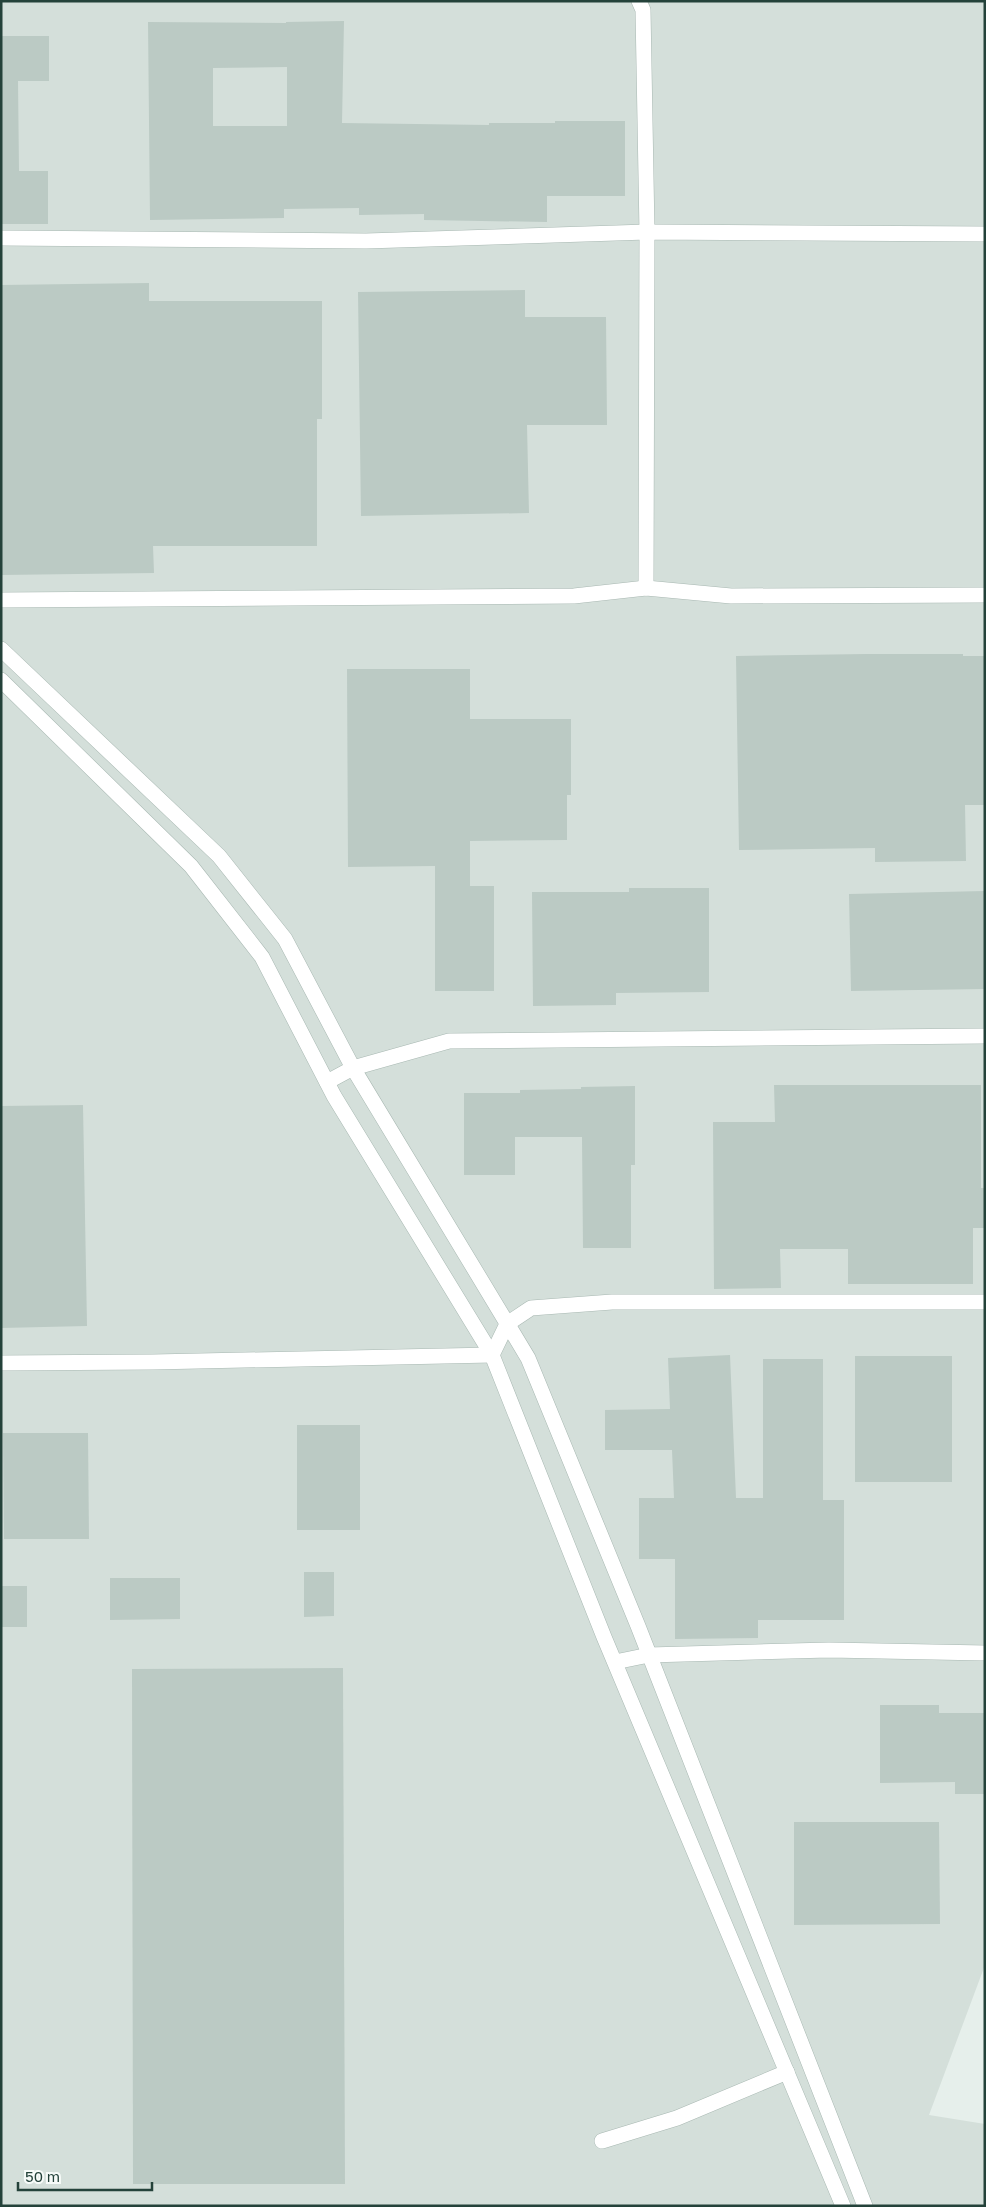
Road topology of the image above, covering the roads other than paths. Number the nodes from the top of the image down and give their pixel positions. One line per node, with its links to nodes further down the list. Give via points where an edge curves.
1 (639, 1): 2 (street, via 644,10)
2 (647, 232): 3 (street); 4 (street, via 366,241); 5 (street)
3 (985, 234)
4 (1, 238)
5 (646, 588): 6 (street, via 731,596); 7 (street, via 574,596)
6 (985, 596)
7 (1, 600)
8 (1, 649): 11 (street, via 219,856 285,939)
9 (1, 680): 12 (street, via 192,866 262,957)
10 (985, 1036): 11 (street, via 449,1041)
11 (353, 1068): 12 (street); 14 (street)
12 (326, 1082): 15 (street)
13 (985, 1302): 14 (street, via 612,1302 531,1308)
14 (507, 1324): 15 (street); 18 (street, via 528,1358)
15 (492, 1355): 16 (street); 19 (street)
16 (1, 1362)
17 (985, 1653): 18 (street, via 829,1650)
18 (649, 1655): 19 (street); 23 (street)
19 (614, 1662): 20 (street)
20 (787, 2072): 21 (street, via 677,2118); 22 (street)
21 (602, 2140)
22 (843, 2206)
23 (865, 2206)

